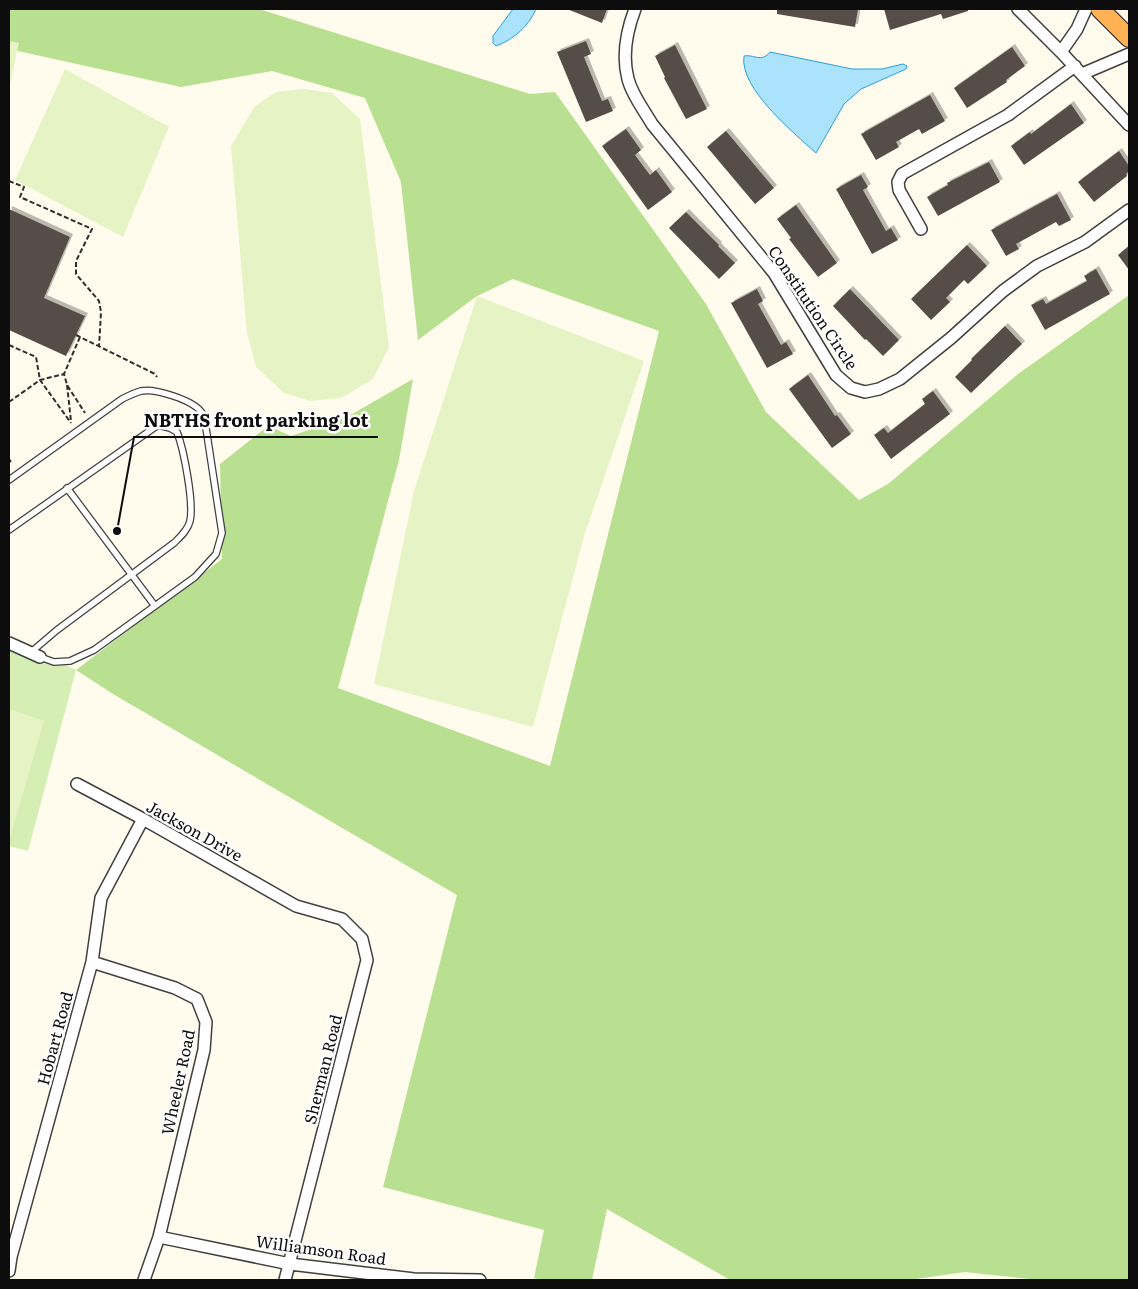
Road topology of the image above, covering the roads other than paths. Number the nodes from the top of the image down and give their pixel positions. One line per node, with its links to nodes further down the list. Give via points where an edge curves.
1 (635, 9): 10 (street, Constitution Circle, via 626,51 628,79 638,101 652,124 774,273 836,375 852,388 865,392 900,379 1003,291 1037,266 1085,242)
2 (1018, 9): 6 (street)
3 (1086, 9): 6 (street)
4 (1100, 9): 5 (highway)
5 (1129, 38)
6 (1061, 52): 8 (street)
7 (1129, 54): 8 (street)
8 (1078, 70): 9 (street); 11 (street, via 1008,115 902,174 899,190)
9 (1129, 124)
10 (1129, 210)
11 (921, 229)
12 (9, 480): 16 (lane, via 135,393 162,393 194,406 202,413 206,428 222,533 216,554 195,577)
13 (67, 488): 14 (lane); 15 (lane); 15 (lane, via 158,425 177,432 190,498 190,522 174,543)
14 (9, 530)
15 (132, 574): 16 (lane); 18 (lane, via 57,630)
16 (155, 606): 18 (lane, via 94,650 70,661 54,662)
17 (9, 643): 18 (street)
18 (35, 655)
19 (77, 784): 20 (street, Jackson Drive)
20 (143, 819): 21 (street, Jackson Drive); 22 (street, Hobart Road, via 101,898)
21 (296, 906): 24 (street, Sherman Road, via 342,918 362,939 367,960)
22 (92, 962): 23 (street, Wheeler Road, via 176,988 196,998 206,1022 204,1050); 25 (street, Hobart Road)
23 (159, 1237): 24 (street, Williamson Road); 26 (street, Wheeler Road)
24 (290, 1264): 27 (street, Sherman Road); 28 (street, Williamson Road)
25 (9, 1271)
26 (144, 1280)
27 (286, 1280)
28 (413, 1280): 29 (street, Williamson Road)
29 (480, 1280)

